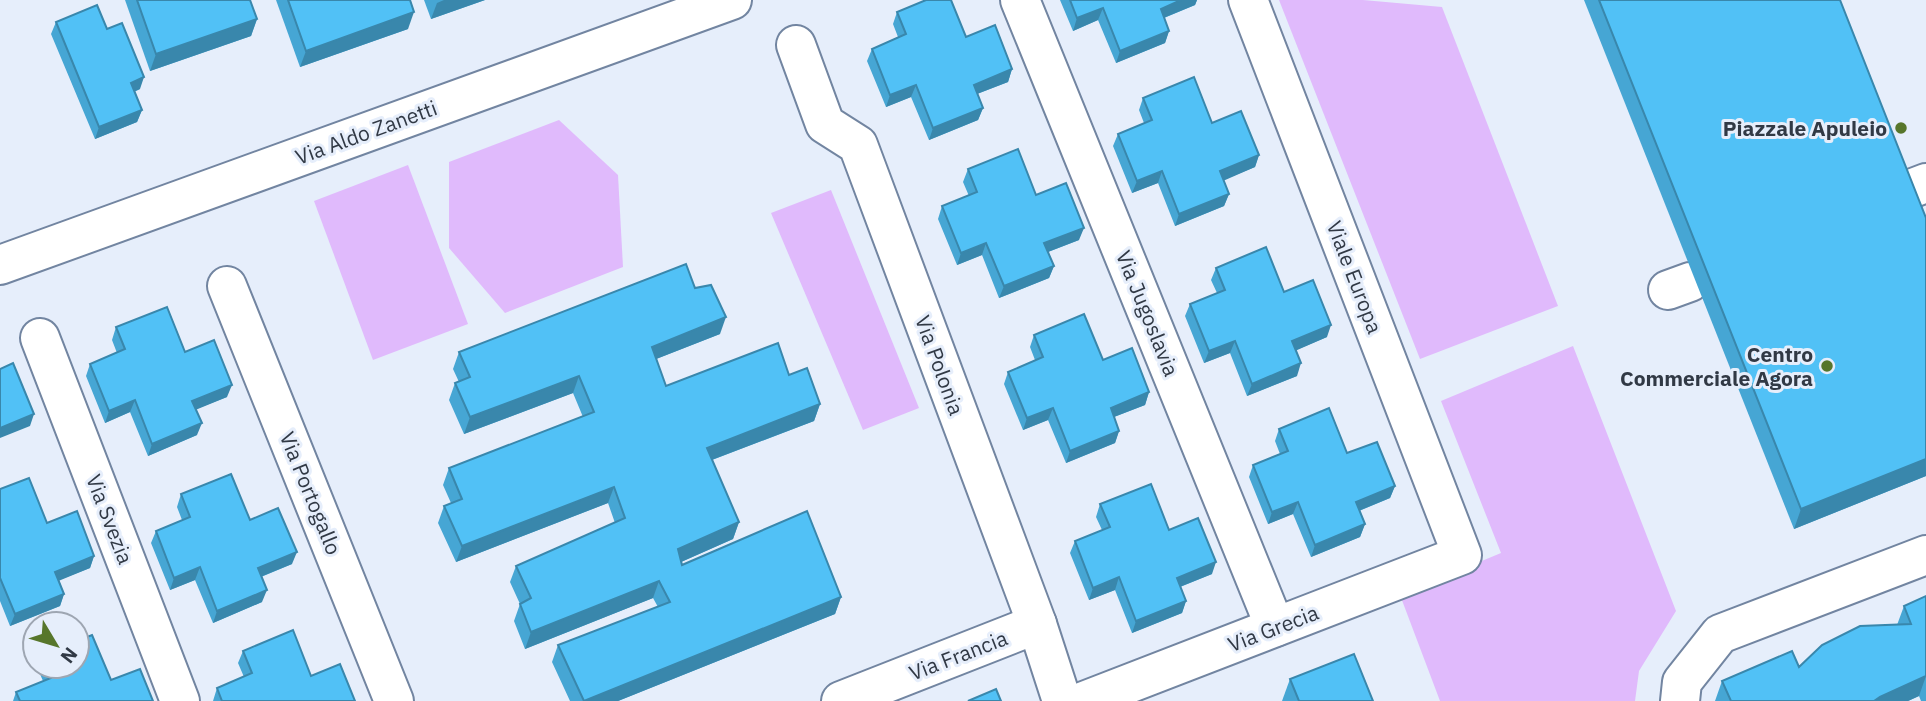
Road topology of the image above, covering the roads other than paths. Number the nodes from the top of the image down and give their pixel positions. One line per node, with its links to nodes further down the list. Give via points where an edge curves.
1 (732, 0): 5 (street, Via Aldo Zanetti)
2 (1020, 0): 11 (street, Via Jugoslavia)
3 (1248, 0): 8 (street, Viale Europa)
4 (796, 45): 10 (street, Via Polonia, via 825,124 858,145)
5 (0, 265)
6 (227, 286): 13 (street, Via Portogallo)
7 (40, 338): 12 (street, Via Svezia)
8 (1462, 555): 11 (street, Via Grecia)
9 (1926, 555): 17 (street, via 1720,634 1682,682)
10 (1037, 624): 14 (street, Via Francia); 15 (street, Via Polonia)
11 (1275, 627): 16 (street, Via Grecia)
12 (180, 701)
13 (394, 701)
14 (841, 701)
15 (1062, 701)
16 (1084, 701)
17 (1680, 701)

